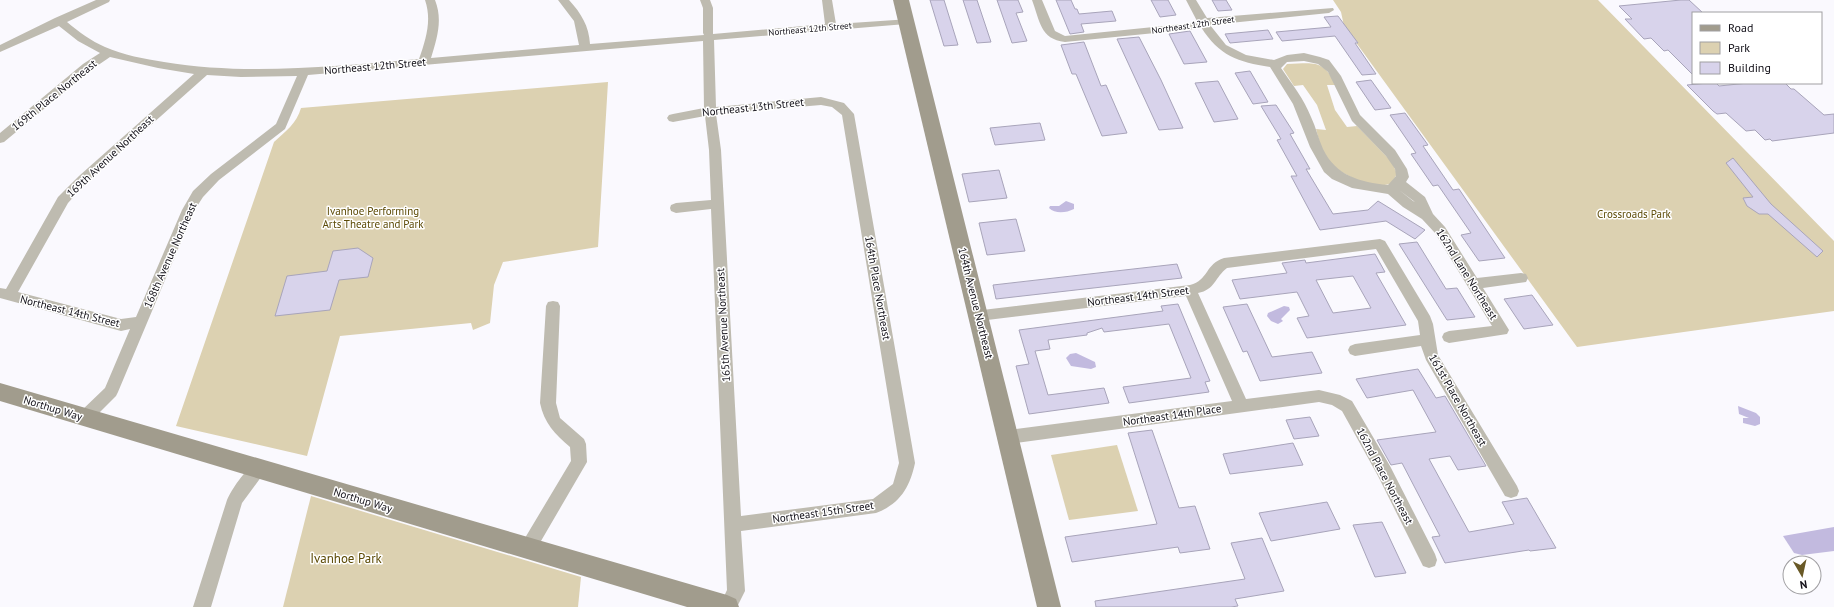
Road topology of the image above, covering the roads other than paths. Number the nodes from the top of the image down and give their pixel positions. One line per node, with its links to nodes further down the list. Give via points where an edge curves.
1 (105, 0): 10 (street)
2 (430, 0): 18 (street, via 435,15)
3 (563, 0): 15 (street, via 580,21)
4 (705, 0): 14 (street, 165th Avenue Northeast, via 708,8)
5 (827, 0): 13 (street)
6 (901, 0): 11 (street, 164th Avenue Northeast)
7 (1037, 0): 12 (street, Northeast 12th Street, via 1050,33 1058,38 1196,26)
8 (1191, 0): 12 (street)
9 (1329, 10): 12 (street, Northeast 12th Street)
10 (59, 20): 16 (street); 17 (street, Northeast 12th Street, via 76,36)
11 (906, 21): 13 (street, Northeast 12th Street); 35 (street, 164th Avenue Northeast)
12 (1204, 22): 19 (street, via 1220,47 1229,54)
13 (832, 27): 14 (street, Northeast 12th Street)
14 (708, 37): 15 (street, Northeast 12th Street); 23 (street, 165th Avenue Northeast)
15 (585, 48): 18 (street, Northeast 12th Street)
16 (0, 49)
17 (108, 53): 20 (street, Northeast 12th Street); 25 (street, 169th Place Northeast, via 87,67)
18 (424, 62): 21 (street, Northeast 12th Street)
19 (1276, 64): 26 (street, via 1275,68 1303,110 1317,150 1336,176 1356,186); 26 (street, via 1283,59 1304,57 1327,64 1339,82 1349,108 1403,170 1404,177)
20 (203, 72): 21 (street, Northeast 12th Street, via 252,75); 33 (street, 169th Avenue Northeast, via 83,179 63,200)
21 (304, 72): 36 (street, 168th Avenue Northeast, via 281,126 198,194 188,210)
22 (834, 103): 23 (street, Northeast 13th Street, via 810,102); 46 (street, 164th Place Northeast, via 843,107 848,114 907,463)
23 (710, 111): 24 (street, Northeast 13th Street); 27 (street, 165th Avenue Northeast)
24 (673, 118)
25 (0, 139)
26 (1395, 186): 31 (street, 162nd Lane Northeast, via 1408,204 1427,216 1440,230)
27 (718, 204): 28 (street); 48 (street, 165th Avenue Northeast)
28 (676, 208)
29 (1380, 244): 32 (street, Northeast 14th Street, via 1224,263 1214,270 1203,287); 38 (street, 161st Place Northeast, via 1425,320 1428,330)
30 (1521, 278): 31 (street)
31 (1472, 284): 37 (street, 162nd Lane Northeast, via 1502,330)
32 (1190, 290): 35 (street, Northeast 14th Street); 42 (street)
33 (5, 294): 36 (street, Northeast 14th Street, via 121,325)
34 (553, 306): 49 (street, via 548,403 550,416 559,429 578,444 579,462)
35 (979, 315): 44 (street, 164th Avenue Northeast)
36 (140, 322): 43 (street, 168th Avenue Northeast, via 111,392)
37 (1449, 337)
38 (1426, 340): 39 (street); 47 (street, 161st Place Northeast, via 1431,356)
39 (1355, 350)
40 (0, 392): 43 (street, Northup Way)
41 (1335, 399): 42 (street, Northeast 14th Place, via 1319,396); 50 (street, 162nd Place Northeast, via 1347,406 1384,471)
42 (1242, 406): 44 (street, Northeast 14th Place)
43 (85, 417): 45 (street, Northup Way)
44 (1009, 437): 53 (street, 164th Avenue Northeast)
45 (258, 469): 49 (street, Northup Way); 51 (street, via 235,500)
46 (903, 481): 48 (street, Northeast 15th Street, via 895,494 876,506)
47 (1511, 491)
48 (733, 525): 52 (street, 165th Avenue Northeast, via 736,590)
49 (528, 548): 52 (street, Northup Way)
50 (1429, 560)
51 (202, 607)
52 (728, 607)
53 (1049, 607)

